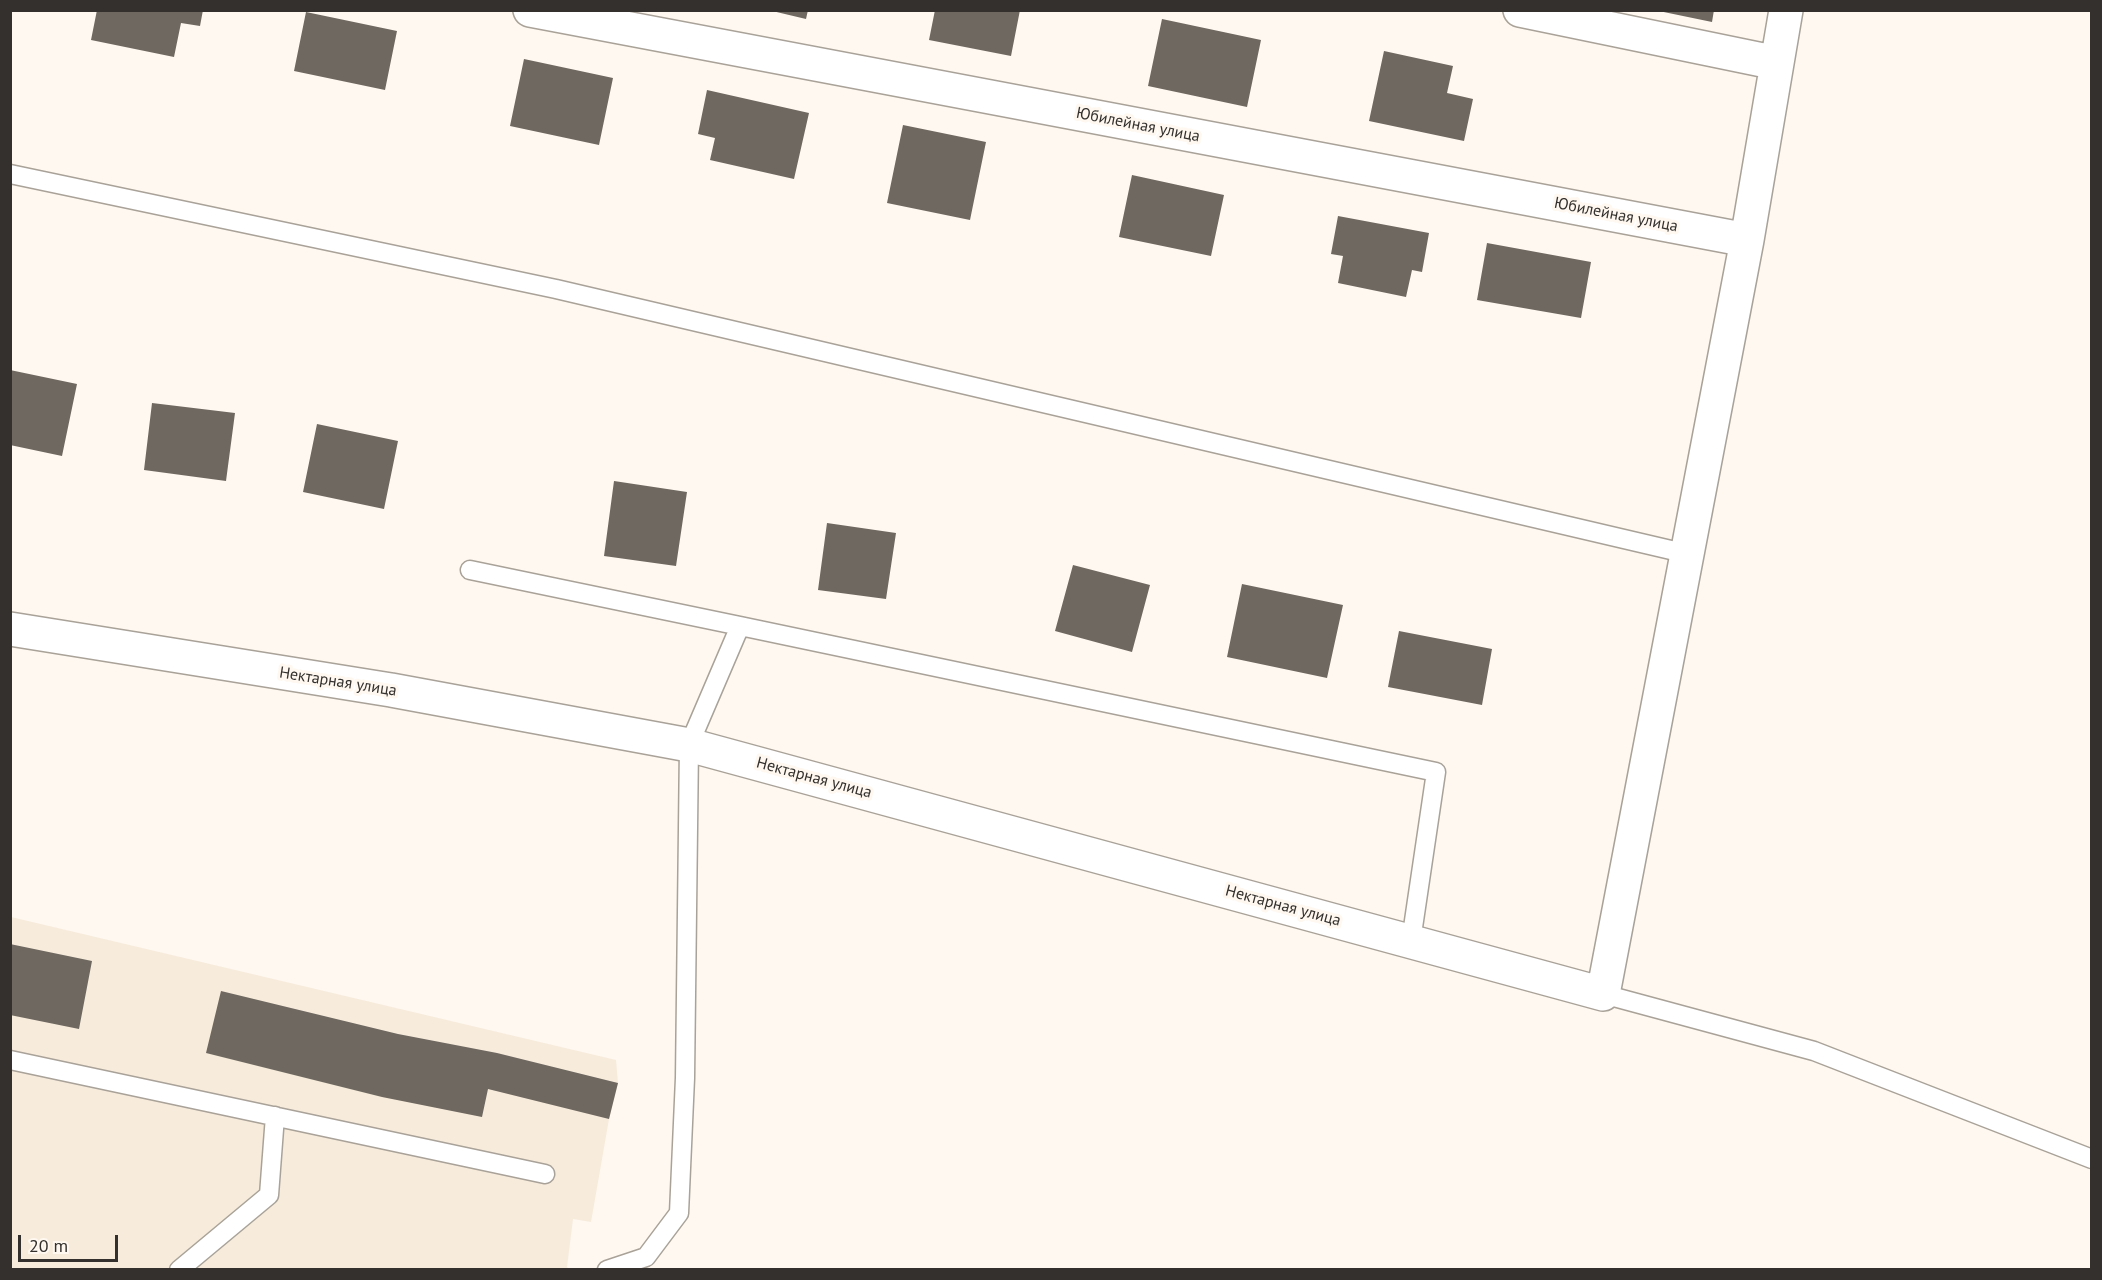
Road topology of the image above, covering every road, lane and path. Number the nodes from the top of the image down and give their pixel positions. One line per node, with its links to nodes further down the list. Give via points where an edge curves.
1 (530, 10): 6 (street, Юбилейная улица)
2 (1520, 10): 4 (street)
3 (1786, 10): 4 (street)
4 (1777, 63): 6 (street)
5 (10, 174): 7 (lane, via 556,289)
6 (1747, 240): 7 (street)
7 (1688, 554): 13 (street)
8 (470, 570): 9 (lane)
9 (740, 626): 11 (lane); 12 (lane, via 1436,772)
10 (10, 629): 11 (street, Нектарная улица, via 391,690)
11 (689, 745): 12 (street, Нектарная улица); 19 (lane, via 685,1078 679,1213 646,1257)
12 (1411, 941): 13 (street, Нектарная улица)
13 (1603, 994): 16 (lane, via 1814,1051)
14 (10, 1060): 15 (lane)
15 (275, 1116): 17 (lane); 18 (lane, via 269,1195)
16 (2091, 1159)
17 (545, 1174)
18 (179, 1269)
19 (607, 1269)

